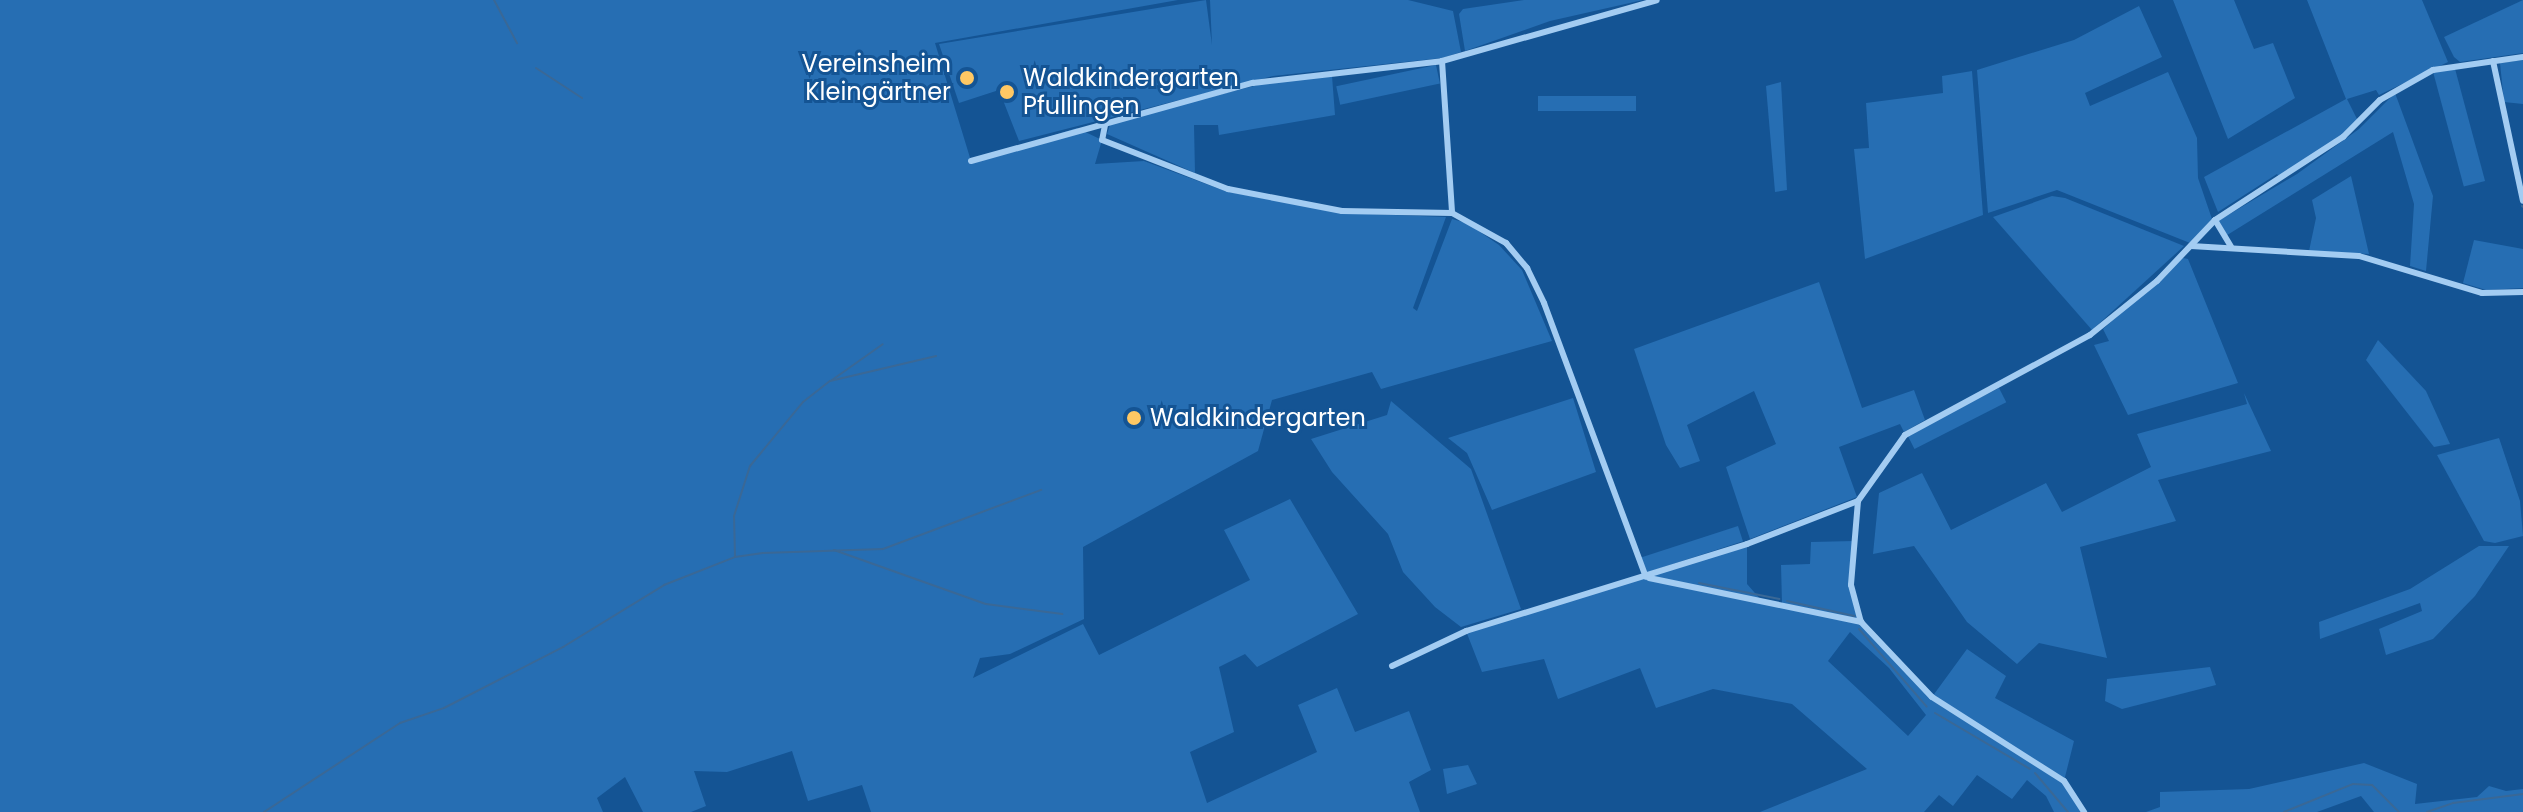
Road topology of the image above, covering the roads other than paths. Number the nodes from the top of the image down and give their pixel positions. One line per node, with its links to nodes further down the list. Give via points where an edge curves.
1 (1657, 0): 3 (street)
2 (2523, 57): 4 (street)
3 (1442, 61): 5 (street, via 1253,83); 8 (street)
4 (2493, 61): 7 (street); 9 (street, via 2454,65 2415,78 2380,100 2343,137)
5 (1106, 120): 6 (street); 8 (street, via 1102,140 1228,189 1342,211)
6 (971, 161)
7 (2523, 201)
8 (1452, 213): 14 (street, via 1506,243 1527,268)
9 (2215, 220): 10 (street); 11 (street)
10 (2191, 246): 11 (street); 13 (street, via 2090,335 1905,435)
11 (2231, 247): 12 (street, via 2359,256 2482,293)
12 (2523, 292)
13 (1858, 501): 14 (street); 15 (street, via 1851,585)
14 (1646, 577): 15 (street); 16 (street, via 1466,631)
15 (1861, 622): 17 (street, via 1938,702 2064,781)
16 (1392, 666)
17 (2084, 812)

